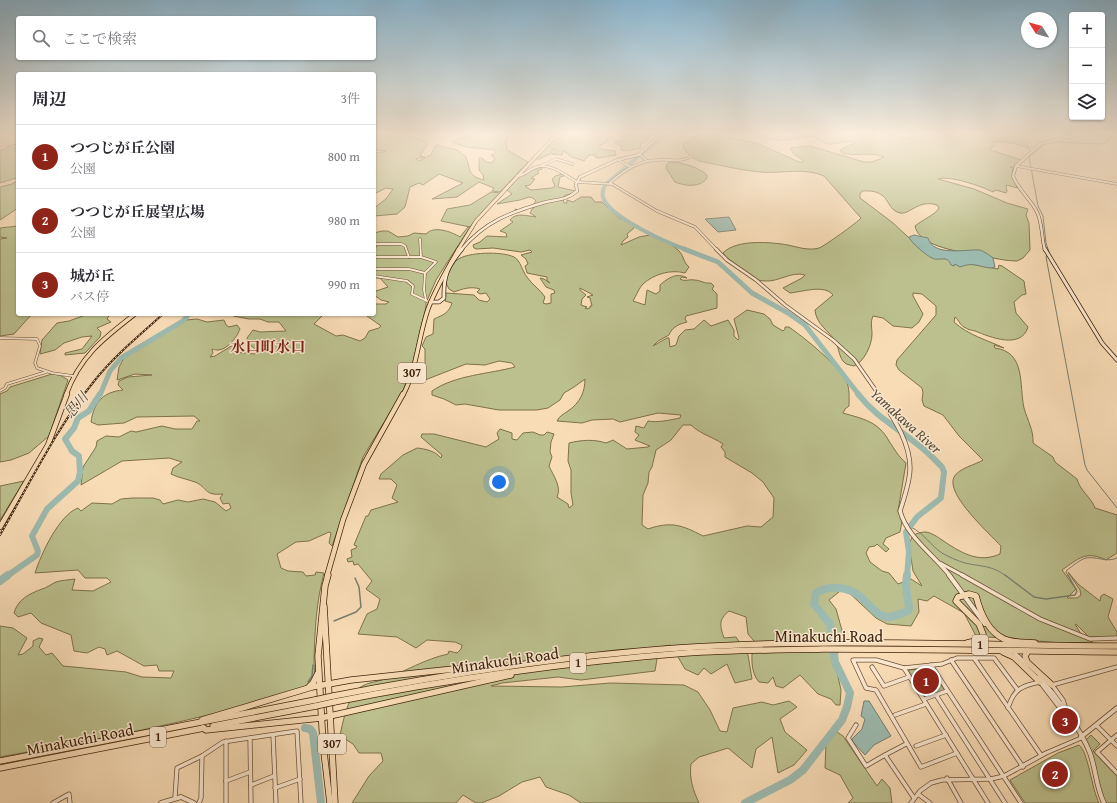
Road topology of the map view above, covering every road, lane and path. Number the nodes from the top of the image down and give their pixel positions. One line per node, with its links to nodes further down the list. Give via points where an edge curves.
1 (521, 171): 8 (highway, 307)
2 (528, 171): 8 (street)
3 (558, 171): 9 (street)
4 (590, 171): 9 (main road)
5 (624, 171): 10 (street)
6 (1013, 171): 26 (main road, via 1014,179 1039,217 1046,253 1102,343)
7 (1047, 171): 11 (street)
8 (517, 176): 20 (highway, 307, via 476,221 445,271)
9 (577, 182): 10 (street); 23 (main road, via 577,191 569,198 500,217 482,230 456,257 444,282 444,298)
10 (608, 183): 31 (street, via 623,189 657,211 695,227 727,260 833,340 854,359 865,372 899,428 908,451 910,468 900,511 902,518 911,532)
11 (1117, 184)
12 (420, 239): 16 (street)
13 (376, 244): 14 (street, via 401,244)
14 (410, 256): 15 (street); 16 (street)
15 (376, 257)
16 (421, 257): 18 (street, via 436,262)
17 (376, 269): 18 (street, via 409,269)
18 (425, 273): 21 (street)
19 (376, 276): 21 (street, via 407,281 413,286 412,294)
20 (433, 297): 22 (highway, 307); 23 (main road)
21 (426, 300): 22 (street)
22 (431, 302): 23 (main road); 33 (highway, 307, via 406,389 358,477 331,559)
23 (437, 302)
24 (132, 316): 28 (highway, via 103,339)
25 (0, 338): 27 (street, via 37,339 40,345 35,367)
26 (1117, 360)
27 (46, 372): 28 (street); 29 (street, via 7,384)
28 (74, 376): 30 (highway, via 48,445)
29 (0, 391)
30 (0, 527)
31 (940, 563): 32 (street); 35 (street, via 1040,619)
32 (963, 595): 36 (street, via 985,625); 38 (highway, via 956,598 956,602 972,615 983,634 980,640); 39 (highway, via 976,596 983,618 1004,639 1034,642)
33 (324, 601): 55 (highway, 307, via 318,638); 59 (highway, 307)
34 (1117, 638): 35 (street)
35 (1094, 639): 37 (street)
36 (1000, 640)
37 (1098, 642)
38 (965, 645): 39 (highway, Minakuchi Road / 1); 41 (highway, Minakuchi Road / 1)
39 (1038, 645): 42 (highway, Minakuchi Road / 1)
40 (824, 646): 41 (highway, Minakuchi Road / 1); 50 (highway, Minakuchi Road / 1, via 764,644 675,648 583,656); 54 (highway, Minakuchi Road / 1, via 623,658)
41 (842, 646): 43 (highway, Minakuchi Road / 1)
42 (1117, 646)
43 (1002, 651): 44 (highway, Minakuchi Road / 1); 58 (highway, via 1014,657)
44 (1028, 651): 45 (highway, Minakuchi Road / 1); 60 (highway, via 1025,656 1027,662)
45 (1117, 652)
46 (1015, 654): 73 (street, via 1048,686)
47 (974, 658): 48 (street); 62 (street, via 994,658); 70 (street)
48 (951, 660): 49 (street); 95 (street)
49 (930, 665): 52 (street); 64 (street)
50 (504, 667): 59 (highway, 1, via 500,664 490,665 351,680); 66 (highway, Minakuchi Road / 1, via 436,677)
51 (872, 667): 57 (street, via 884,686)
52 (904, 668): 57 (street); 87 (street, via 876,660 853,660 866,688 876,690)
53 (1115, 668): 56 (street); 60 (street)
54 (520, 671): 66 (highway, Minakuchi Road / 1); 74 (highway, 1)
55 (319, 672): 61 (highway, 307); 63 (highway, via 313,683)
56 (1117, 672)
57 (910, 677): 67 (street)
58 (1040, 682): 62 (street); 73 (street)
59 (328, 685): 61 (highway, 1); 74 (highway, 307)
60 (1052, 685): 73 (street, via 1066,706)
61 (320, 686): 63 (highway, 1); 75 (highway, 307)
62 (1017, 689): 70 (street, via 1012,694)
63 (305, 690): 76 (highway, 1, via 210,717)
64 (947, 691): 65 (street); 100 (street)
65 (936, 695): 67 (street); 103 (street)
66 (333, 699): 68 (highway, Minakuchi Road / 1, bridge)
67 (924, 699): 69 (street)
68 (316, 703): 76 (highway, Minakuchi Road / 1); 79 (highway, Minakuchi Road / 1)
69 (926, 704): 72 (street); 81 (street)
70 (1008, 708): 92 (street)
71 (1117, 708): 78 (street)
72 (895, 714)
73 (1066, 714): 83 (street)
74 (330, 716): 75 (highway, 1); 121 (highway, 307)
75 (321, 718): 79 (highway, 1, via 206,730); 120 (highway, 307)
76 (198, 723): 94 (highway, Minakuchi Road / 1)
77 (856, 725): 91 (street, via 848,738 866,766)
78 (1097, 726): 83 (street); 85 (street)
79 (203, 728): 96 (highway, Minakuchi Road / 1)
80 (273, 735): 84 (street); 99 (street); 102 (street, via 297,731)
81 (946, 735): 88 (street); 90 (street)
82 (1117, 735): 85 (street)
83 (1081, 737): 92 (street); 128 (street, via 1090,754 1098,791)
84 (250, 738): 86 (street); 97 (street)
85 (1111, 740): 89 (street); 98 (street, via 1097,752)
86 (226, 741): 93 (street); 105 (street)
87 (906, 744): 90 (street, via 921,768); 91 (street)
88 (916, 746)
89 (1117, 746)
90 (957, 753): 104 (street)
91 (885, 755): 110 (street)
92 (1041, 755): 95 (street)
93 (202, 756): 109 (street, via 177,768); 115 (street)
94 (0, 762)
95 (1023, 767): 100 (street)
96 (0, 768)
97 (250, 772): 105 (street); 106 (street)
98 (1117, 773)
99 (274, 776): 106 (street); 107 (street)
100 (1003, 776): 103 (street); 127 (street)
101 (946, 778): 104 (street); 108 (street, via 929,785); 124 (street)
102 (300, 779): 107 (street); 119 (street)
103 (989, 779): 104 (street); 126 (street)
104 (974, 780): 125 (street)
105 (226, 781): 116 (street)
106 (251, 785): 117 (street)
107 (275, 788): 118 (street)
108 (918, 794): 110 (street); 123 (street)
109 (175, 797): 113 (street); 114 (street)
110 (914, 798): 122 (street)
111 (53, 803): 112 (street, via 69,794)
112 (70, 803)
113 (161, 803)
114 (194, 803)
115 (199, 803)
116 (226, 803)
117 (251, 803)
118 (276, 803)
119 (301, 803)
120 (330, 803)
121 (335, 803)
122 (912, 803)
123 (930, 803)
124 (962, 803)
125 (988, 803)
126 (1004, 803)
127 (1021, 803)
128 (1104, 803)

